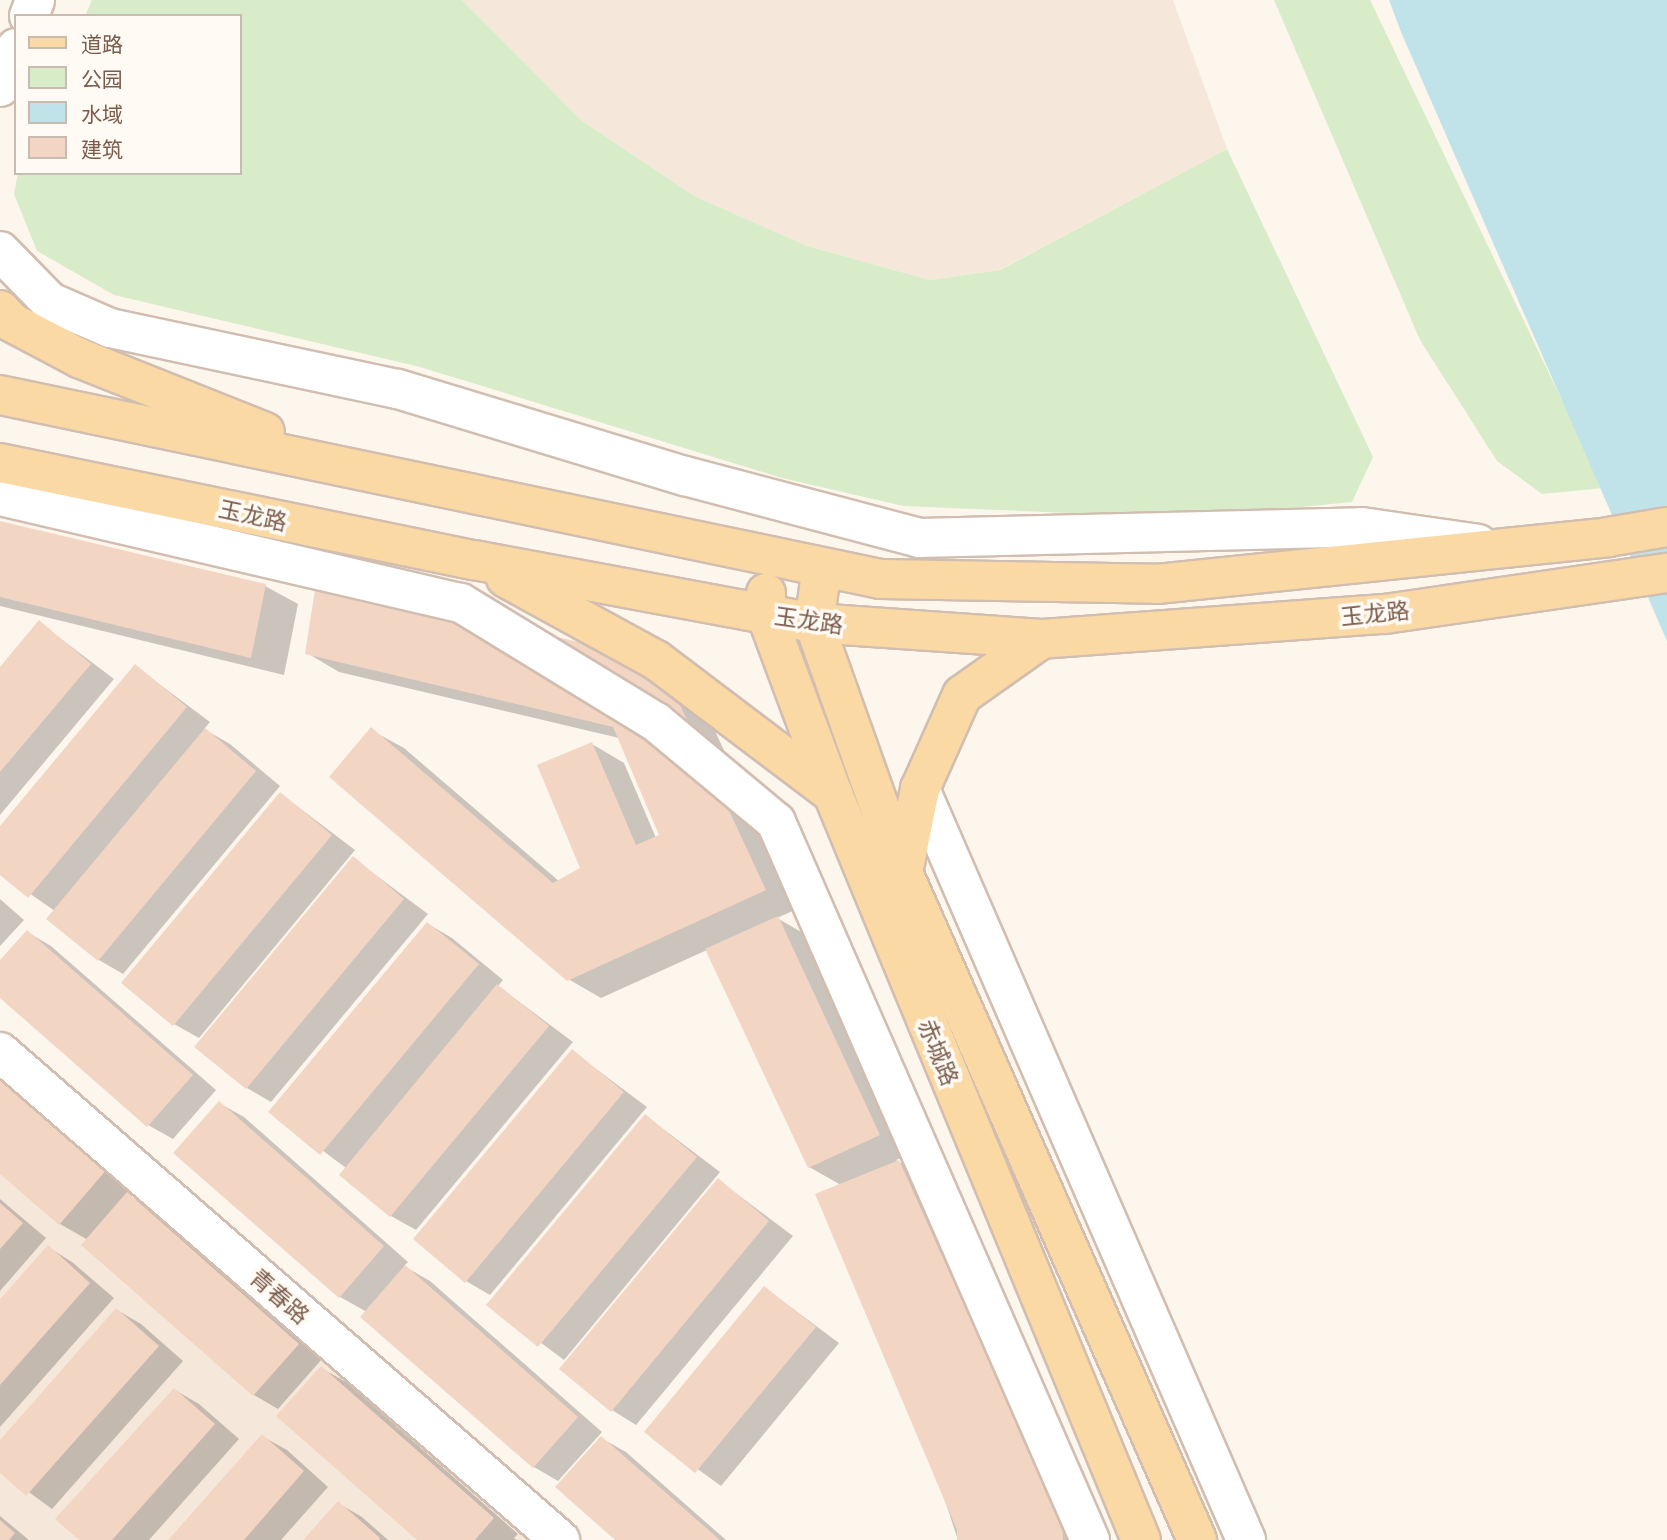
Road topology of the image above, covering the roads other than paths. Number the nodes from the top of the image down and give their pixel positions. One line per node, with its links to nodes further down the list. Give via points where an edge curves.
1 (14, 53): 2 (lane)
2 (0, 87)
3 (0, 251): 10 (lane, via 50,302 110,328 398,389 685,476 919,538 1362,527)
4 (0, 310): 7 (main road, via 10,322 79,358)
5 (0, 395): 7 (main road)
6 (0, 463): 12 (main road, 玉龙路)
7 (364, 472): 11 (main road)
8 (0, 496): 25 (lane, via 461,603 656,722 776,822)
9 (1667, 527): 10 (main road)
10 (1500, 548): 13 (main road, via 1157,584 881,579)
11 (766, 557): 13 (main road); 15 (main road, 赤城路)
12 (474, 560): 15 (main road, 玉龙路); 19 (main road, via 656,660)
13 (822, 567): 16 (main road, 赤城路)
14 (1667, 573): 17 (main road, 玉龙路, via 1385,614)
15 (766, 614): 16 (main road, 玉龙路); 19 (main road, 赤城路)
16 (814, 624): 17 (main road, 玉龙路); 20 (main road, 赤城路)
17 (1041, 639): 18 (main road, via 962,695)
18 (920, 789): 20 (main road); 22 (lane)
19 (833, 794): 26 (main road, 赤城路)
20 (903, 873): 23 (main road, 赤城路)
21 (0, 1052): 24 (lane, 青春路)
22 (1225, 1492): 23 (lane); 27 (lane)
23 (1189, 1536)
24 (560, 1540)
25 (1090, 1540)
26 (1141, 1540)
27 (1246, 1540)

